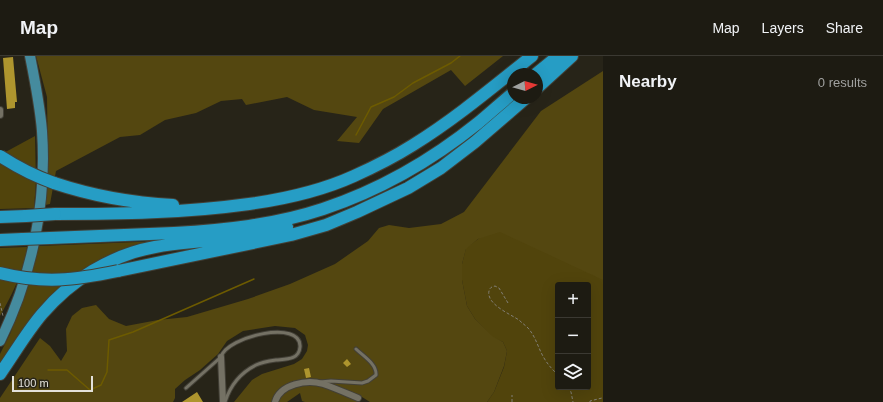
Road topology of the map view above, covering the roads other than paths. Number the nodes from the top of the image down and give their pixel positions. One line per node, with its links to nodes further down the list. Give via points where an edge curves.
1 (30, 56): 19 (main road, via 42,131 40,203 28,270)
2 (532, 56): 5 (highway)
3 (558, 56): 7 (highway)
4 (572, 56): 8 (highway)
5 (522, 64): 6 (lane); 15 (highway, via 475,102 387,160 337,183 297,195)
6 (525, 68)
7 (543, 68)
8 (543, 83)
9 (507, 98): 14 (highway, via 478,123)
10 (519, 104): 18 (highway, bridge, via 441,168 397,194 326,224 291,235 81,278 34,279)
11 (0, 110): 12 (street)
12 (0, 115)
13 (0, 156): 15 (highway, bridge, via 31,174 94,195 164,205)
14 (423, 162): 17 (highway, bridge, via 352,198 323,209 271,222 199,231); 22 (highway, via 372,196 308,221 252,235 153,247 109,262 79,280 50,305)
15 (229, 207): 16 (highway, bridge, via 132,214)
16 (0, 217)
17 (0, 240)
18 (0, 273)
19 (0, 341)
20 (356, 349): 23 (lane, via 372,364 376,375 374,377 362,383)
21 (221, 357): 24 (lane); 26 (street); 26 (lane, via 222,352 230,346 250,336 265,333 291,334 296,336 300,346 295,357 269,361 248,369 235,382)
22 (0, 374)
23 (312, 382): 25 (street, via 321,383); 27 (street, via 288,386 282,390)
24 (186, 388)
25 (358, 398)
26 (224, 402)
27 (275, 402)

